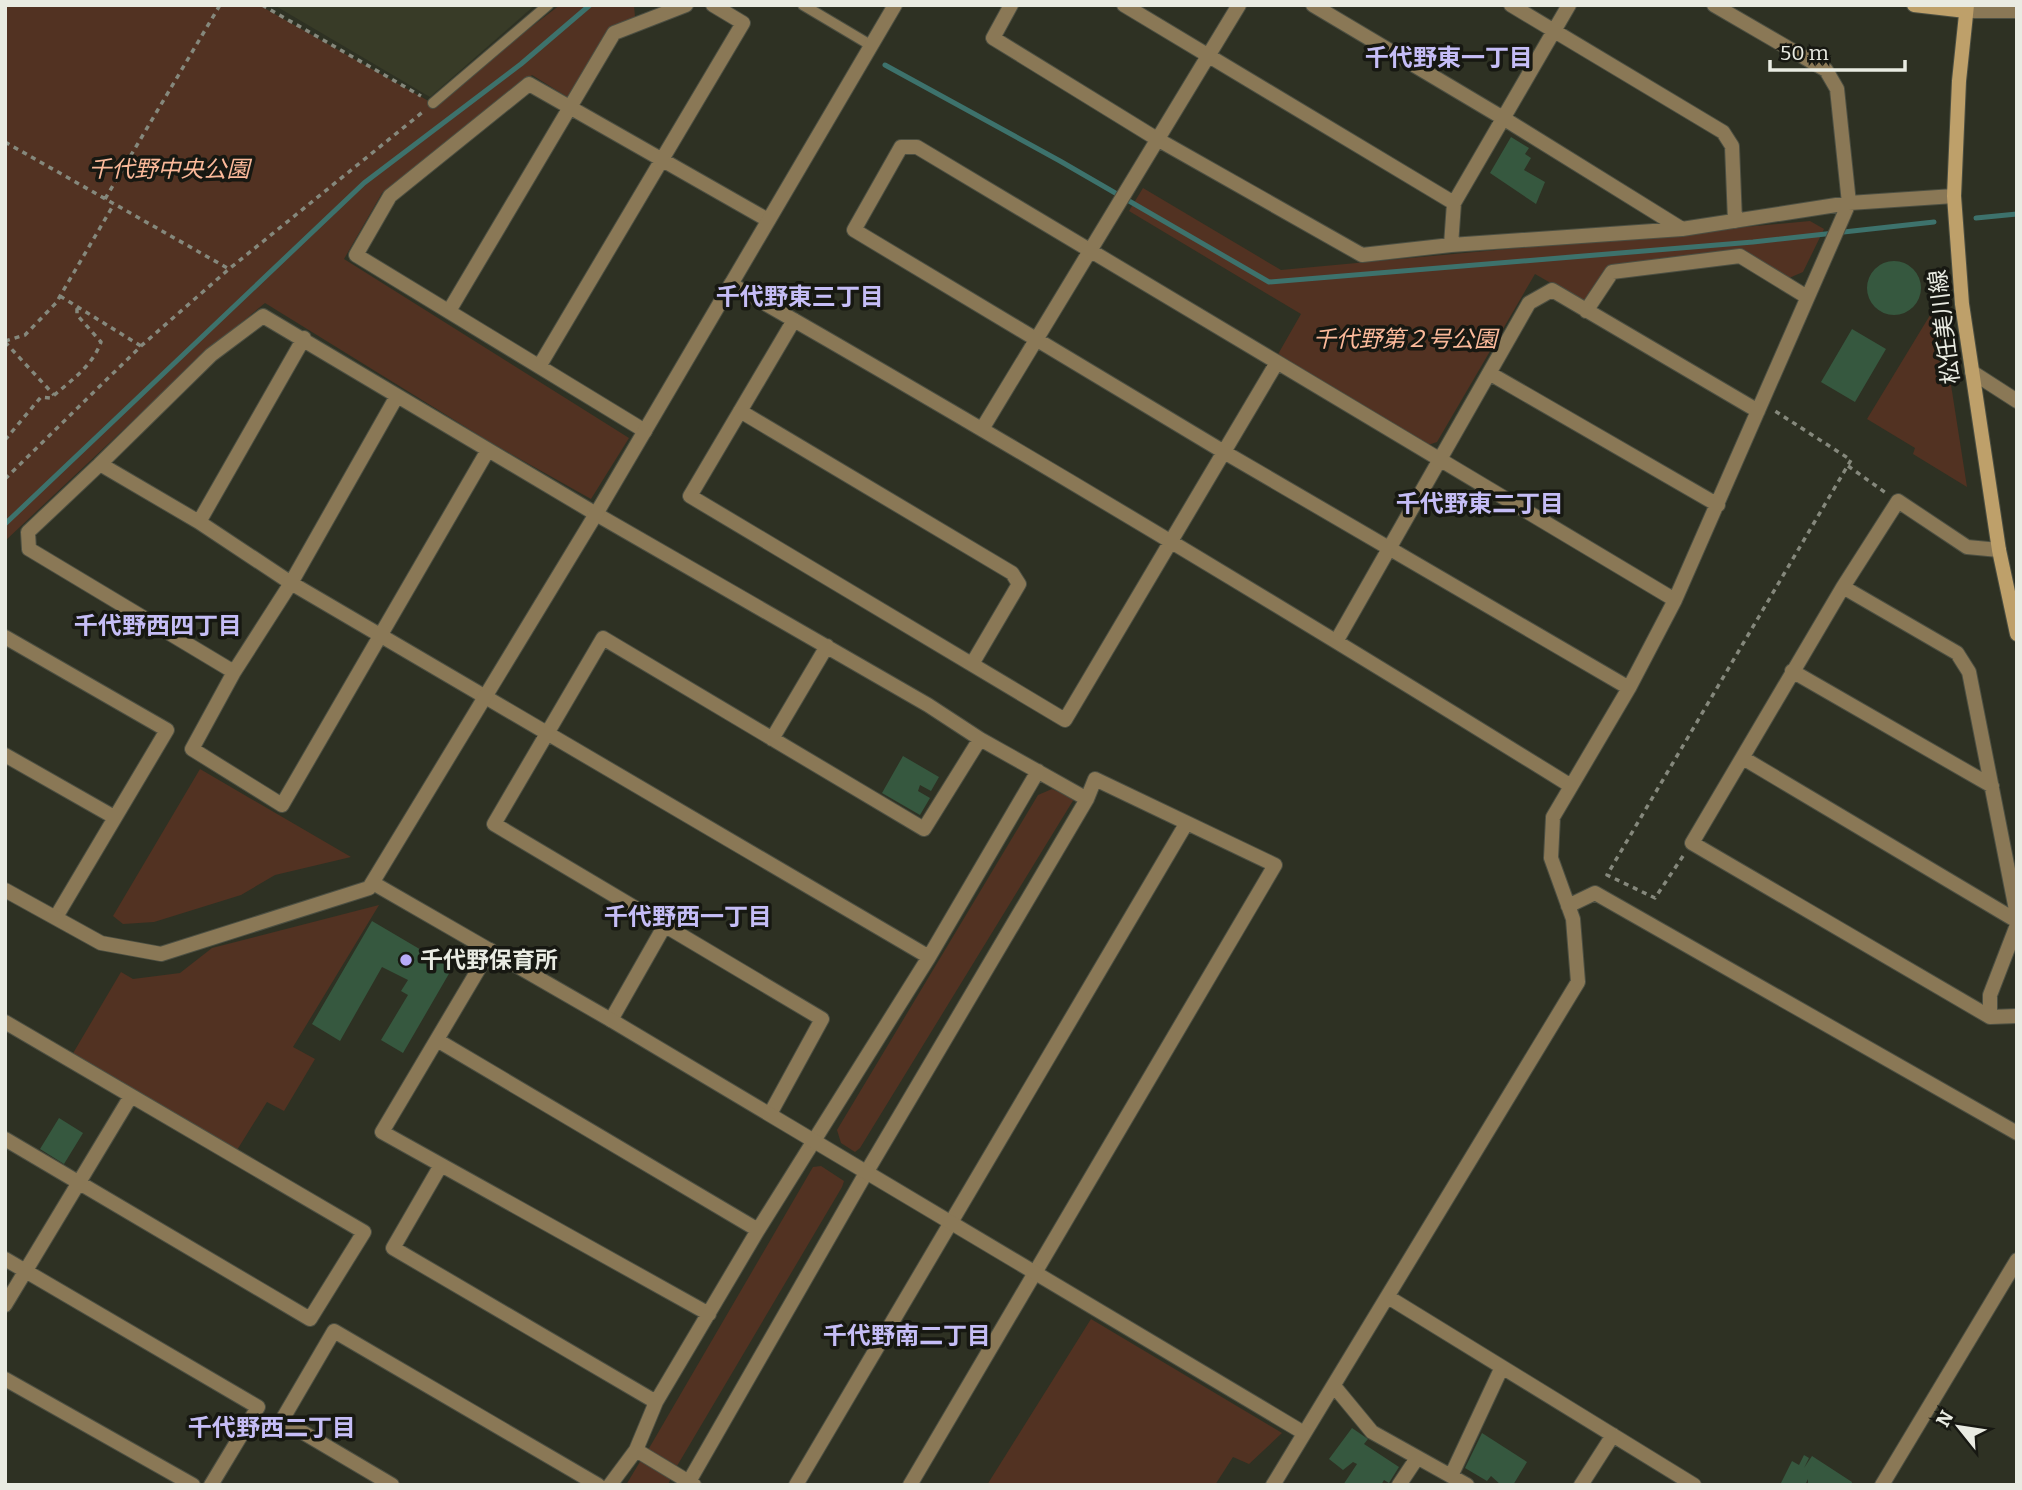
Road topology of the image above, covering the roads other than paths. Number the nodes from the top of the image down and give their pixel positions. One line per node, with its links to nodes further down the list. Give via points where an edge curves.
1 (548, 5): 19 (lane)
2 (686, 5): 20 (street, via 614,33)
3 (713, 5): 23 (street, via 743,23)
4 (803, 5): 17 (lane)
5 (895, 5): 17 (street)
6 (1011, 5): 22 (street, via 993,38)
7 (1124, 5): 18 (street)
8 (1239, 5): 18 (street)
9 (1313, 5): 21 (street)
10 (1511, 5): 16 (street)
11 (1569, 5): 16 (street)
12 (1714, 5): 26 (street, via 1826,70 1837,89)
13 (1914, 5): 14 (main road)
14 (1966, 8): 15 (street); 24 (main road, 松任美川線)
15 (2017, 11)
16 (1553, 30): 21 (street); 28 (street, via 1723,132 1732,146)
17 (872, 46): 27 (street)
18 (1209, 55): 22 (street); 25 (street)
19 (433, 103)
20 (570, 108): 23 (street); 35 (street); 35 (street, via 529,83 390,195 356,255)
21 (1503, 118): 25 (street); 29 (street)
22 (1157, 139): 30 (street, via 1362,255); 31 (street)
23 (661, 158): 27 (street); 40 (street)
24 (1954, 196): 26 (street); 41 (main road, 松任美川線)
25 (1454, 202): 30 (street)
26 (1849, 203): 28 (street); 33 (street)
27 (768, 220): 32 (street)
28 (1734, 221): 29 (street)
29 (1682, 229): 30 (street)
30 (1451, 245)
31 (1089, 249): 38 (street); 38 (street, via 917,147 901,147 853,230); 39 (street)
32 (731, 284): 36 (street); 48 (street)
33 (1807, 297): 34 (street, via 1740,256 1612,272); 45 (street)
34 (1586, 311): 42 (street, via 1552,290 1529,303); 45 (street)
35 (449, 312): 40 (street)
36 (794, 320): 46 (street); 47 (street)
37 (304, 338): 43 (street); 52 (street, via 263,316 211,355); 55 (street)
38 (1034, 339): 47 (street); 50 (street)
39 (1276, 364): 50 (street); 51 (street)
40 (540, 365): 48 (street)
41 (1972, 372): 44 (street); 58 (main road, 松任美川線)
42 (1489, 373): 51 (street); 53 (street)
43 (397, 396): 49 (street); 59 (street)
44 (2017, 401)
45 (1760, 407): 53 (street)
46 (740, 411): 67 (street, via 1012,573 1018,584); 67 (street, via 690,496)
47 (982, 429): 56 (street)
48 (645, 431): 54 (street)
49 (488, 450): 54 (street); 63 (street)
50 (1224, 452): 56 (street); 57 (street)
51 (1439, 459): 57 (street); 61 (street)
52 (100, 464): 55 (street); 69 (street, via 28,532 29,549)
53 (1718, 505): 61 (street)
54 (596, 514): 66 (street); 71 (street)
55 (199, 522): 59 (street)
56 (1170, 542): 65 (street); 67 (street, via 1065,720)
57 (1387, 548): 65 (street); 70 (street)
58 (1998, 550): 60 (street, via 1967,547 1898,501); 62 (main road, 松任美川線)
59 (291, 583): 63 (street); 69 (street)
60 (1843, 587): 68 (street); 79 (street, via 1957,653 1969,671)
61 (1675, 600): 70 (street)
62 (2017, 634)
63 (380, 636): 69 (street, via 282,805 192,749); 71 (street)
64 (5, 637): 81 (street, via 167,730)
65 (1337, 640): 78 (street)
66 (827, 646): 73 (street); 74 (street)
67 (971, 664)
68 (1793, 671): 76 (street); 79 (street)
69 (234, 673)
70 (1629, 688): 78 (street)
71 (484, 695): 72 (street); 83 (street)
72 (547, 732): 73 (street, via 603,638); 89 (street, via 494,824); 91 (street)
73 (772, 739): 74 (street, via 924,829)
74 (980, 739): 77 (street)
75 (5, 755): 81 (street)
76 (1743, 758): 88 (street); 93 (street, via 1692,843)
77 (1038, 771): 80 (street); 91 (street)
78 (1571, 786): 85 (street, via 1553,817 1551,858)
79 (1992, 786): 86 (street)
80 (1087, 799): 82 (street, via 1095,779); 103 (street)
81 (114, 817): 87 (street)
82 (1185, 824): 105 (street); 110 (street, via 1275,865)
83 (373, 883): 87 (street, via 161,954 101,943); 90 (street)
84 (5, 890): 87 (street)
85 (1568, 906): 99 (street, via 1595,893); 111 (street, via 1578,982)
86 (2017, 915)
87 (56, 917)
88 (2017, 923): 93 (street, via 1990,995)
89 (664, 925): 94 (street); 98 (street, via 822,1019)
90 (490, 950): 94 (street); 96 (street)
91 (929, 957): 101 (street)
92 (2017, 1016): 93 (street)
93 (1990, 1017)
94 (611, 1020): 98 (street)
95 (5, 1022): 97 (street)
96 (437, 1040): 102 (street, via 382,1132); 106 (street)
97 (131, 1096): 104 (street); 104 (street, via 364,1231 310,1319)
98 (770, 1114): 101 (street)
99 (2017, 1133)
100 (5, 1139): 104 (street)
101 (815, 1143): 103 (street); 106 (street)
102 (441, 1165): 113 (street); 117 (street, via 393,1248)
103 (866, 1173): 105 (street); 123 (street)
104 (81, 1183): 109 (street)
105 (951, 1223): 110 (street); 129 (street)
106 (758, 1230): 113 (street)
107 (5, 1259): 109 (street)
108 (2017, 1260): 136 (street)
109 (25, 1270): 112 (street); 125 (street, via 258,1406)
110 (1035, 1272): 118 (street); 130 (street)
111 (1388, 1297): 114 (street); 116 (street)
112 (5, 1305)
113 (709, 1314): 117 (street)
114 (1502, 1367): 119 (street); 122 (street)
115 (5, 1379): 124 (street)
116 (1334, 1386): 118 (street); 121 (street, via 1373,1432)
117 (656, 1402): 120 (street)
118 (1304, 1433): 131 (street)
119 (1613, 1435): 134 (street); 135 (street)
120 (636, 1450): 123 (street); 128 (street)
121 (1417, 1458): 122 (street); 132 (street)
122 (1451, 1476): 133 (street)
123 (690, 1484)
124 (193, 1485)
125 (211, 1485)
126 (392, 1485): 127 (street, via 282,1420 334,1331)
127 (598, 1485)
128 (610, 1485)
129 (796, 1485)
130 (910, 1485)
131 (1273, 1485)
132 (1399, 1485)
133 (1466, 1485)
134 (1581, 1485)
135 (1694, 1485)
136 (1882, 1485)

